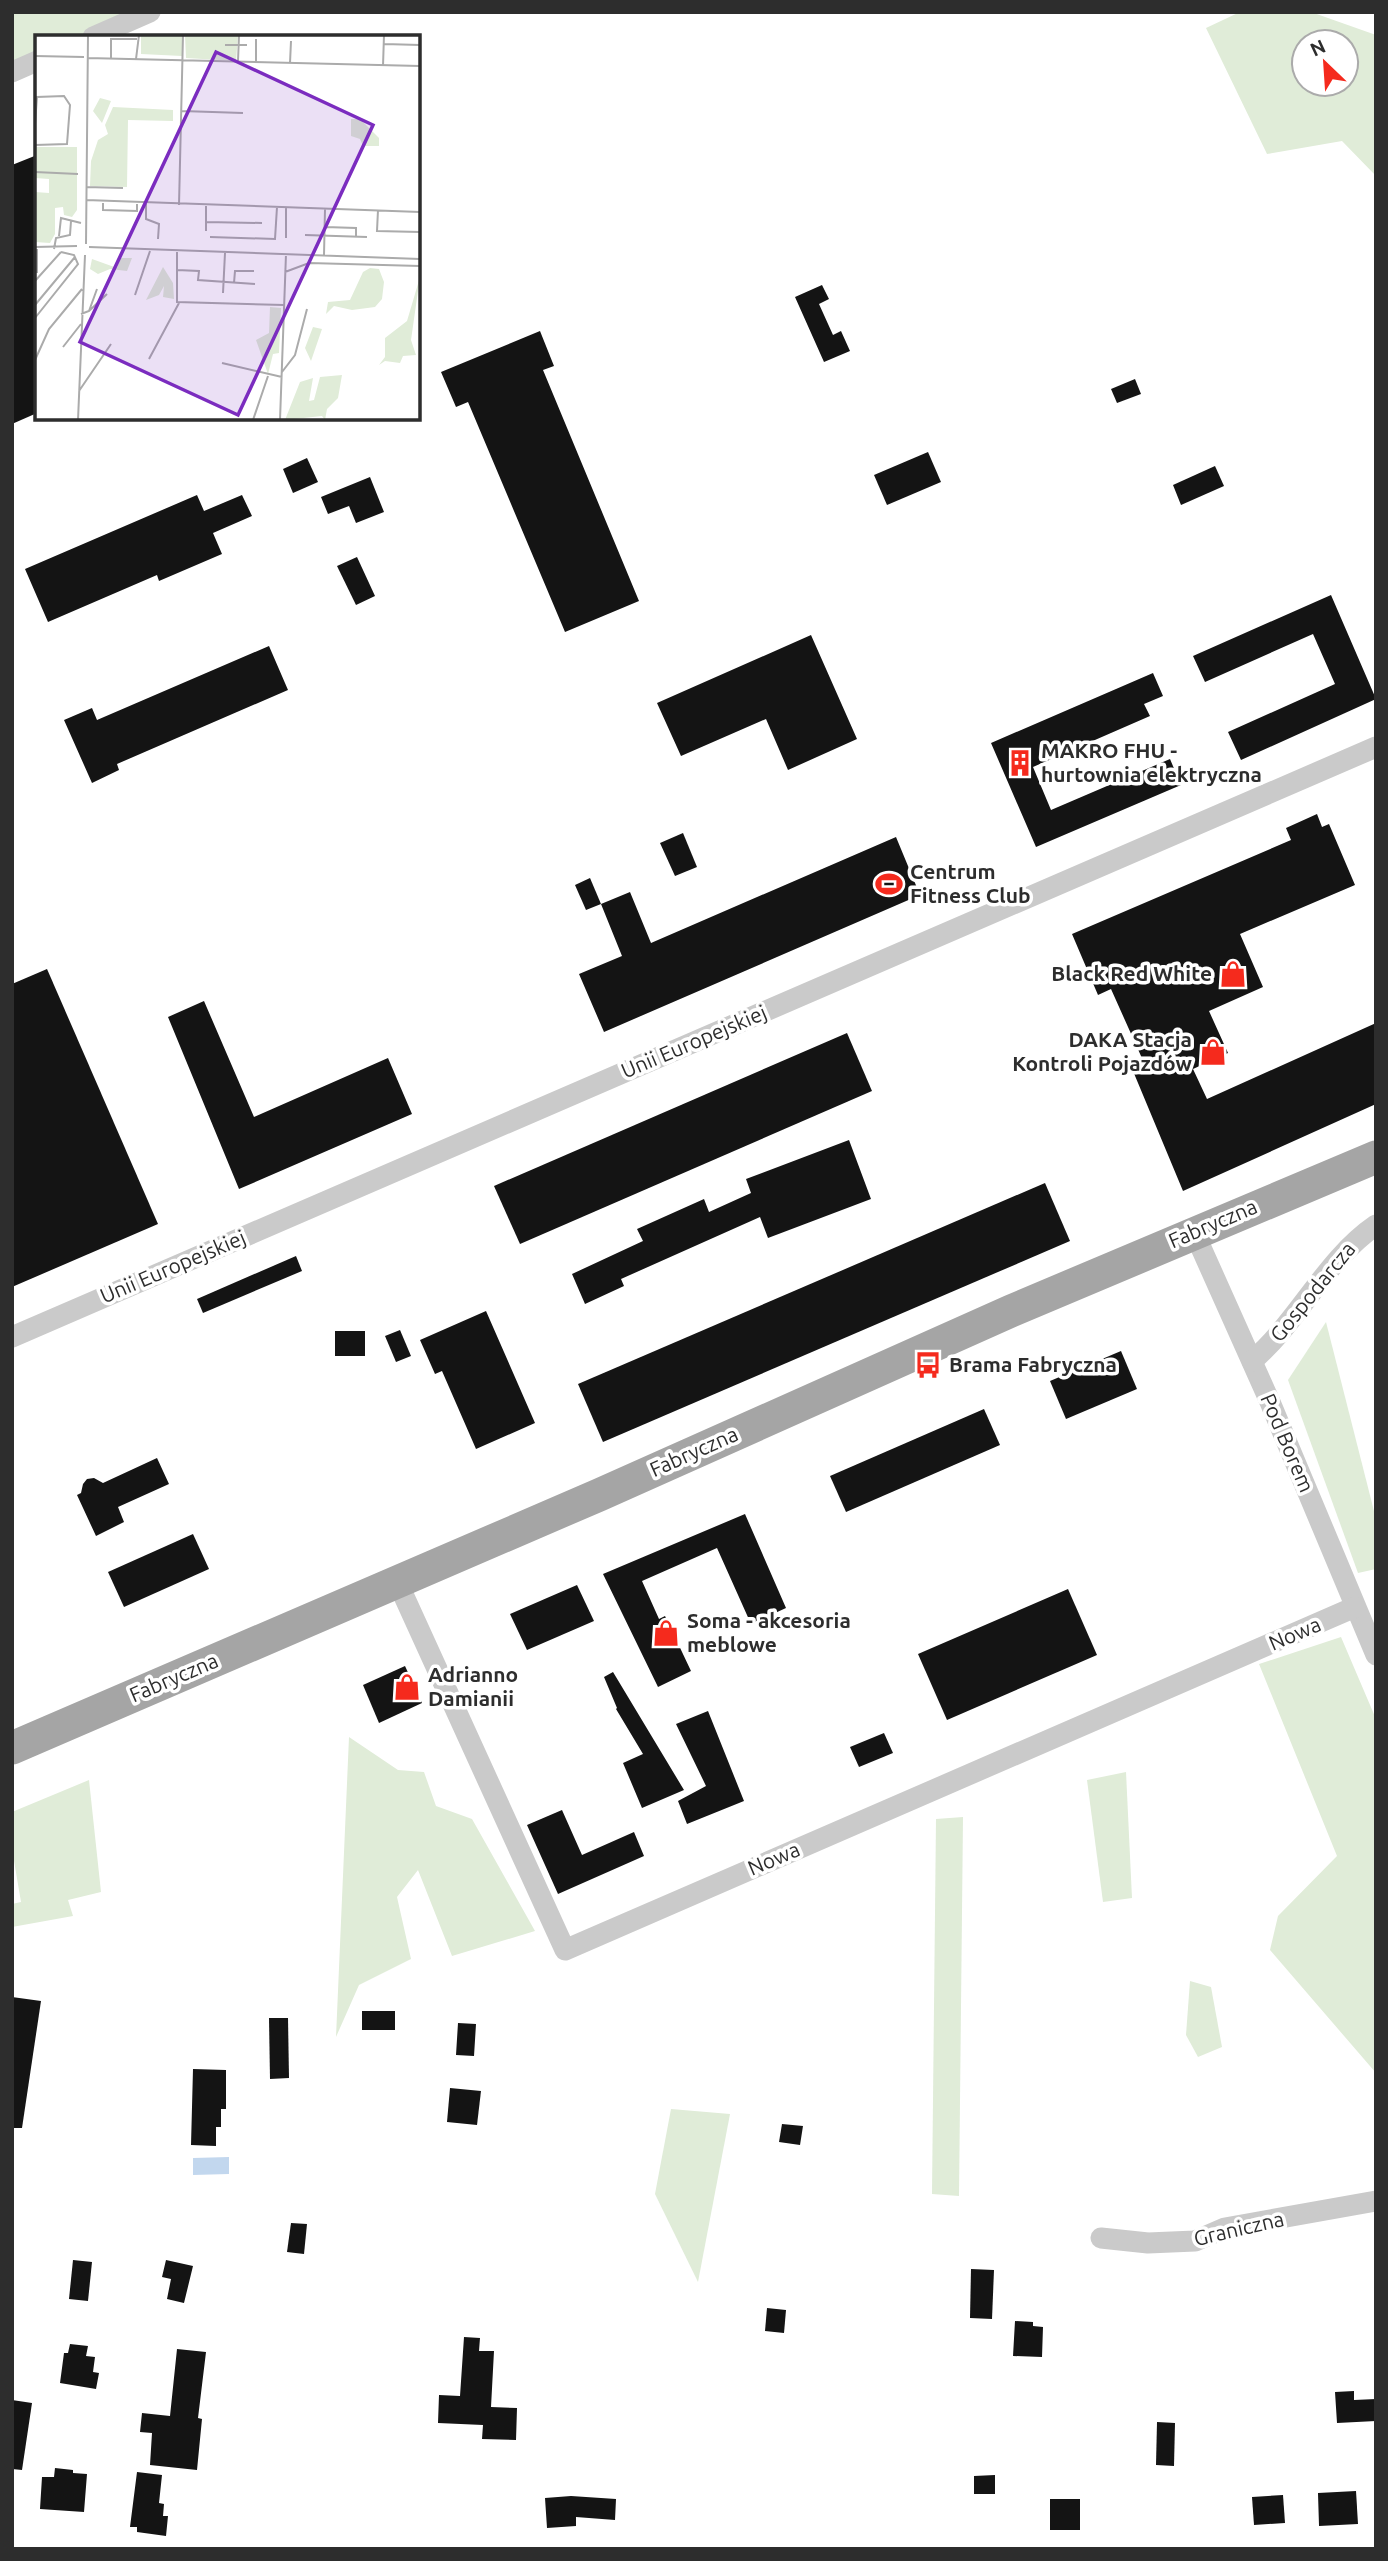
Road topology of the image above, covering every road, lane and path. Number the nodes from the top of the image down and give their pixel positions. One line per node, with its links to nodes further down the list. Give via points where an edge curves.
1 (150, 12): 2 (street)
2 (98, 35)
3 (35, 62): 4 (street)
4 (12, 72)
5 (1376, 747): 9 (street, Unii Europejskiej)
6 (1376, 1157): 8 (main road, Fabryczna)
7 (1376, 1225): 10 (street, Gospodarcza, via 1338,1258)
8 (1194, 1232): 10 (street, Pod Borem); 11 (main road, Fabryczna)
9 (12, 1337)
10 (1252, 1361): 12 (street, Pod Borem)
11 (397, 1581): 12 (street, Nowa, via 565,1950); 14 (main road, Fabryczna)
12 (1356, 1608): 13 (street, Pod Borem)
13 (1376, 1656)
14 (12, 1748)
15 (1376, 2201): 16 (street, Graniczna, via 1225,2228 1195,2241 1148,2244)
16 (1101, 2238)

